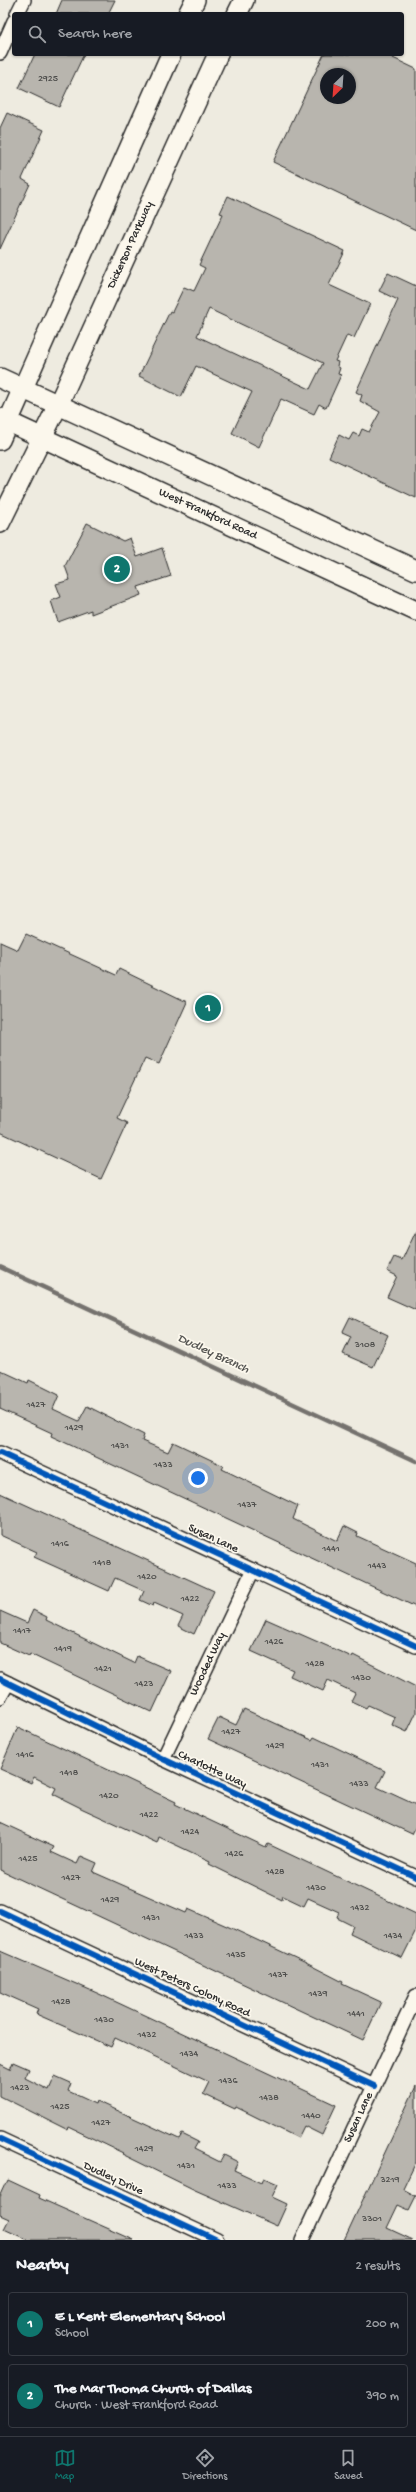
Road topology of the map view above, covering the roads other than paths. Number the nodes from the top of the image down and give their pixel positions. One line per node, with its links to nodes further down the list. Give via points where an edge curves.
1 (24, 0): 4 (street)
2 (195, 0): 5 (main road)
3 (244, 0): 6 (main road)
4 (18, 12)
5 (189, 12)
6 (238, 12)
7 (12, 26): 8 (street)
8 (0, 53)
9 (170, 56): 12 (main road)
10 (217, 56): 13 (main road, Dickerson Parkway)
11 (0, 378): 12 (main road)
12 (22, 388): 13 (main road); 14 (main road)
13 (58, 405): 15 (main road, Dickerson Parkway); 18 (main road)
14 (4, 420): 15 (main road, West Frankford Road); 16 (main road)
15 (42, 437): 17 (main road, Dickerson Parkway); 19 (main road, West Frankford Road)
16 (0, 440)
17 (0, 523)
18 (416, 570)
19 (416, 611)
20 (0, 1453): 21 (street, Susan Lane)
21 (253, 1570): 22 (street, Susan Lane); 25 (street, Wooded Way)
22 (416, 1646)
23 (4, 1681): 24 (street); 25 (street, Charlotte Way)
24 (0, 1697)
25 (163, 1759): 26 (street, Charlotte Way)
26 (416, 1877)
27 (0, 1910): 29 (street, West Peters Colony Road)
28 (416, 1996): 29 (street, Susan Lane)
29 (374, 2086): 32 (street, Susan Lane)
30 (0, 2139): 31 (street, Dudley Drive)
31 (217, 2240)
32 (302, 2240)

